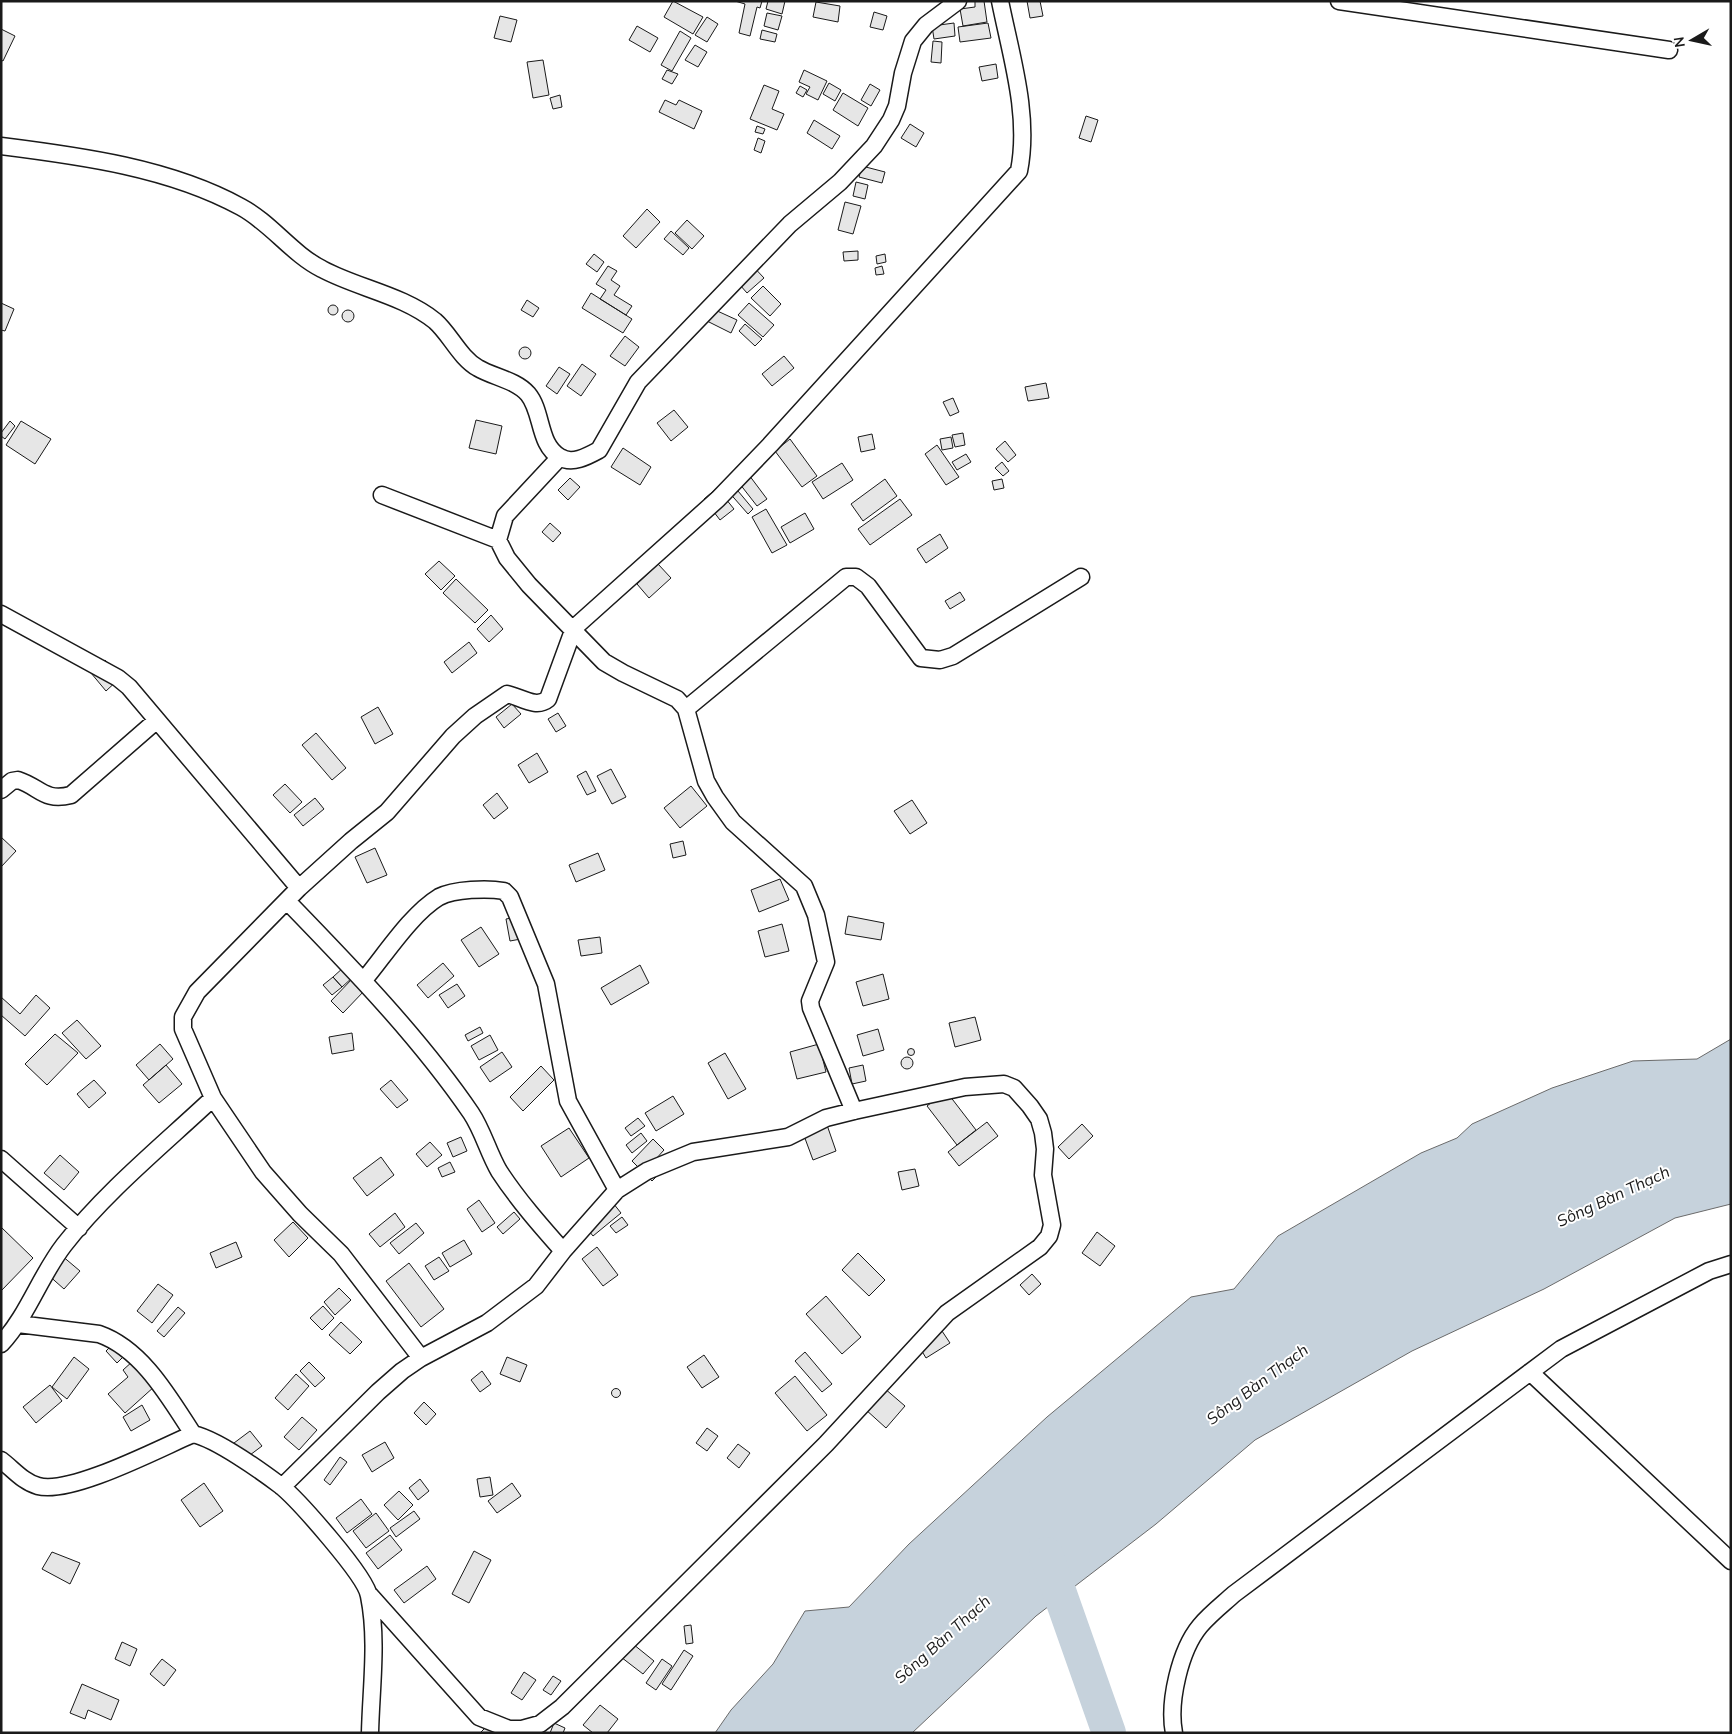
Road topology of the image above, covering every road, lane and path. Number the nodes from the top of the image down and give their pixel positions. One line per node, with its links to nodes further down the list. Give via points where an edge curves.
1 (958, 1): 6 (street, via 926,25 912,41 891,120 859,163 790,224 638,382 599,450 574,460)
2 (1000, 1): 11 (street, via 1018,88 1023,143 1019,171 718,499)
3 (1339, 1): 4 (street)
4 (1669, 50)
5 (1, 146): 6 (street, via 70,154 189,182 243,207 312,264 415,308 444,330 476,368 523,389 538,414 545,438)
6 (560, 457): 8 (street, via 505,516)
7 (382, 495): 8 (street)
8 (498, 540): 11 (street, via 529,585)
9 (1081, 577): 12 (street, via 953,656 928,660 921,658 868,586 856,577 846,577)
10 (1, 614): 13 (street, via 118,678 140,698)
11 (574, 628): 12 (street, via 604,662 677,699); 15 (street, via 548,699 536,704 506,694 474,716 435,755 387,812)
12 (686, 709): 19 (street, via 706,781 715,797 733,822 804,886 810,896 826,962 810,1001 811,1008)
13 (157, 720): 14 (street, via 71,795 47,796 18,780); 15 (street)
14 (1, 790)
15 (299, 888): 16 (street)
16 (287, 901): 17 (street); 18 (street, via 198,992 182,1017 183,1029)
17 (364, 980): 21 (street, via 429,904 442,896 483,888 504,891 510,897 546,984 568,1100); 23 (street, via 470,1112 499,1170 522,1204)
18 (213, 1098): 22 (street); 27 (street, via 263,1172 340,1254)
19 (854, 1111): 21 (street, via 826,1118 788,1137 693,1152 647,1171); 33 (street, via 965,1087 1004,1084 1014,1088 1039,1119 1043,1133 1043,1175 1052,1225 1049,1236 1040,1248 947,1313 826,1444 562,1708 540,1724 509,1729 479,1717)
20 (1, 1159): 22 (street)
21 (617, 1190): 23 (street)
22 (79, 1228): 25 (street, via 50,1264)
23 (563, 1251): 27 (street, via 536,1286 522,1298 487,1323)
24 (1731, 1264): 28 (street, via 1710,1271 1561,1349)
25 (18, 1324): 26 (street); 29 (street, via 110,1338 141,1363 166,1392)
26 (1, 1344)
27 (421, 1358): 31 (street, via 378,1392)
28 (1530, 1372): 32 (street); 35 (street, via 1234,1594 1199,1627 1177,1670 1171,1718)
29 (193, 1434): 30 (street, via 113,1469 58,1486 40,1487 27,1482); 31 (street, via 213,1441)
30 (1, 1460)
31 (282, 1487): 33 (street, via 346,1558)
32 (1731, 1561)
33 (369, 1594): 34 (street, via 373,1633)
34 (370, 1733)
35 (1174, 1733)

